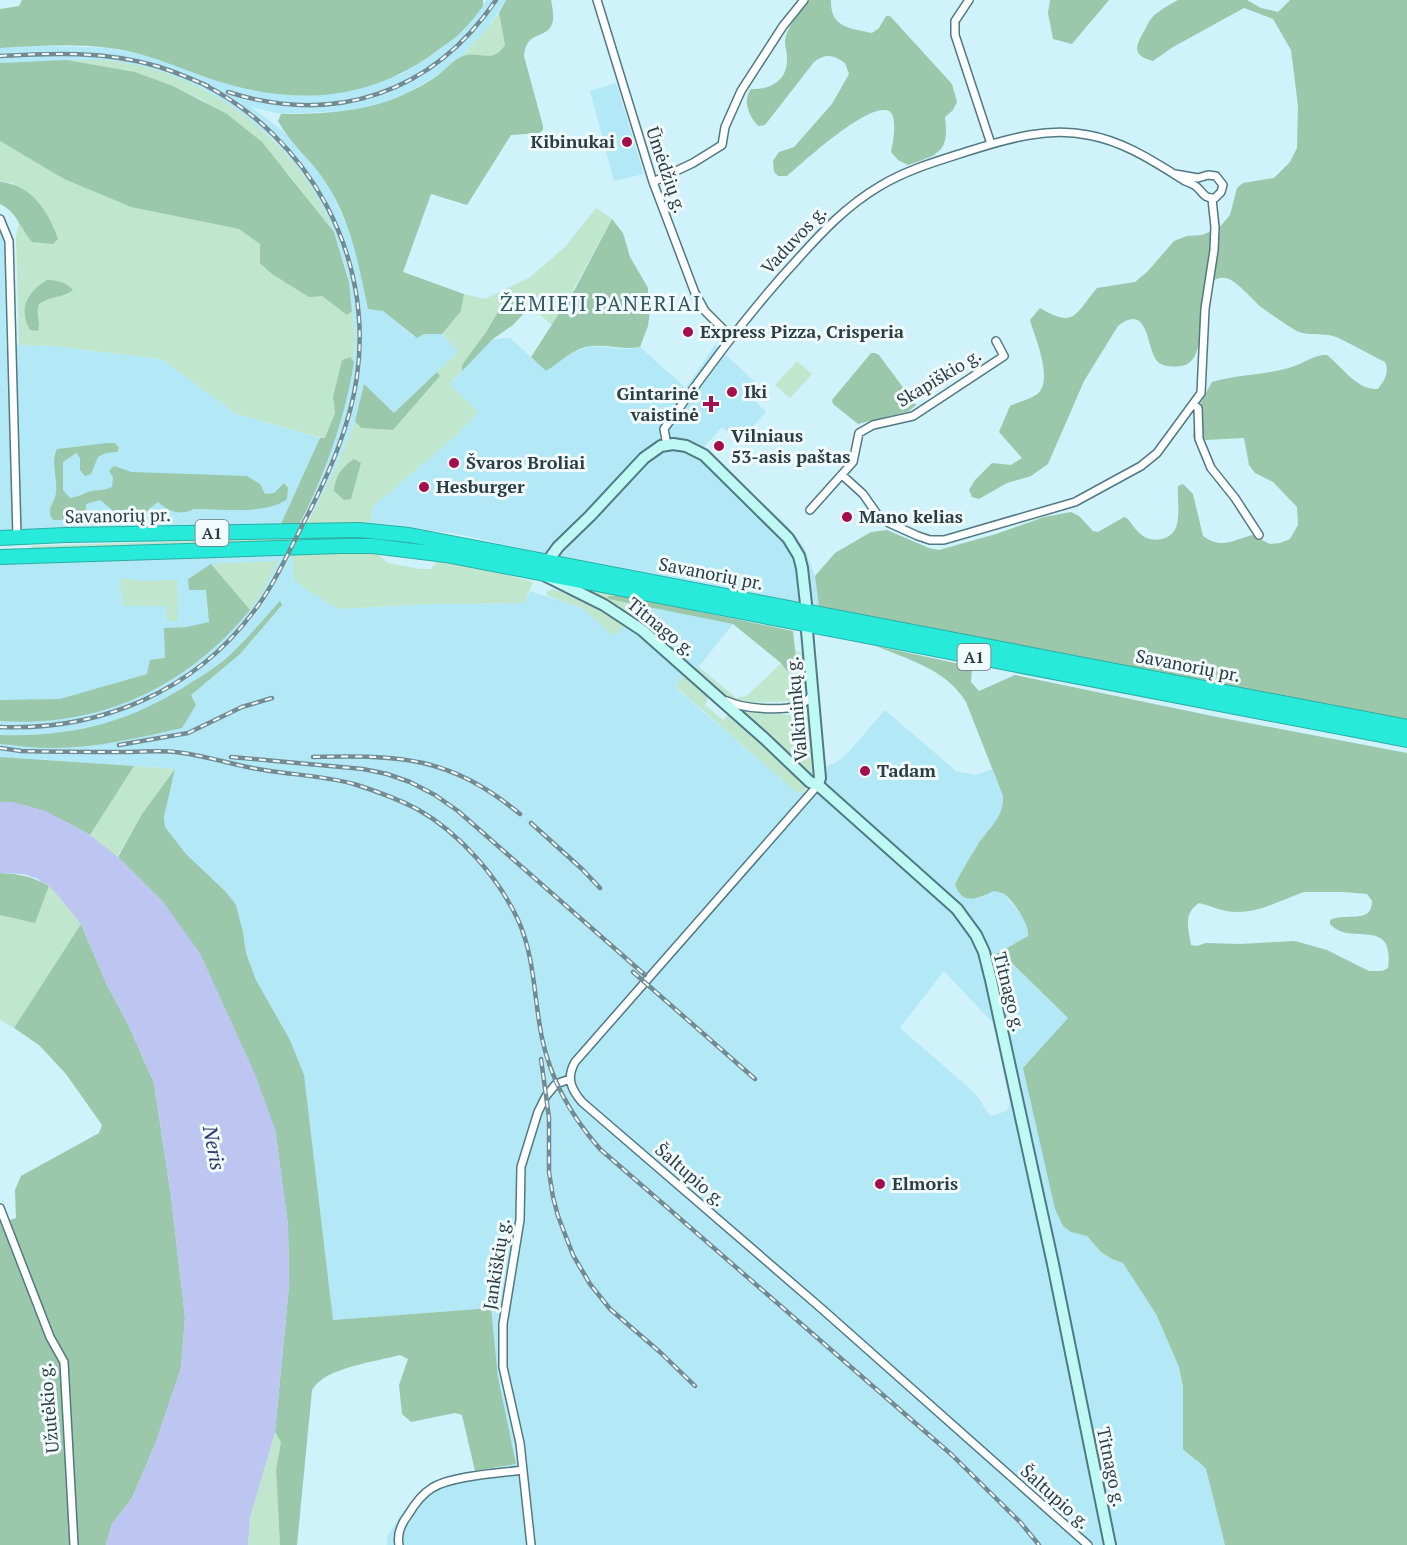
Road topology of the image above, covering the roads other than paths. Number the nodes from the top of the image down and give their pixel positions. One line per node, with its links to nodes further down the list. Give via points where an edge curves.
1 (597, 0): 7 (street, Ūmėdžių g.)
2 (804, 0): 7 (street, via 741,91 725,127 722,145)
3 (969, 0): 4 (street, via 955,21 955,35)
4 (991, 144): 5 (street, Vaduvos g., via 1039,133 1087,135 1132,149); 11 (street, Vaduvos g., via 912,170 849,207)
5 (1175, 174): 6 (street, Vaduvos g.); 8 (street, Vaduvos g.)
6 (1203, 178): 8 (street); 9 (street, Vaduvos g., via 1212,175 1221,181 1221,192)
7 (653, 182): 11 (street, Ūmėdžių g., via 701,306)
8 (1199, 189): 9 (street, Vaduvos g., via 1204,197)
9 (1212, 198): 13 (street, Vaduvos g., via 1214,250 1205,309 1201,393)
10 (0, 219): 18 (street, via 9,241)
11 (730, 337): 14 (street, Vaduvos g., via 664,429)
12 (996, 341): 15 (street, Skapiškio g., via 1004,356 968,381 913,416 873,425 859,433 856,456)
13 (1194, 405): 15 (street, Vaduvos g., via 1149,462 1088,496 944,540 930,540 889,523); 17 (street, Vaduvos g., via 1198,408 1199,439 1210,468)
14 (667, 445): 22 (street, via 644,458); 24 (street, via 686,446 704,455 788,538 802,568)
15 (842, 475): 16 (street, Skapiškio g.)
16 (810, 510)
17 (1258, 535)
18 (16, 537): 19 (highway, Savanorių pr. / A1); 21 (highway); 22 (highway, Savanorių pr. / A1, via 359,530 443,540)
19 (0, 538)
20 (0, 557): 21 (highway, Savanorių pr. / A1)
21 (17, 557): 23 (highway, Savanorių pr. / A1, via 373,546)
22 (548, 561): 28 (highway, Savanorių pr. / A1)
23 (540, 573): 27 (street, Titnago g., via 623,616); 29 (highway, Savanorių pr. / A1)
24 (806, 604)
25 (807, 631): 26 (street, Valkininkų g.)
26 (813, 695): 27 (street, via 788,707 737,706); 30 (street, Valkininkų g.)
27 (719, 698): 30 (street, Titnago g., via 810,782)
28 (1407, 727)
29 (1407, 740)
30 (818, 785): 31 (street, via 576,1062); 38 (street, Titnago g., via 957,909 984,952)
31 (570, 1079): 33 (street, Jankiškių g., via 556,1084 546,1096 521,1167 520,1220 502,1344); 37 (street, Šaltupio g., via 582,1102)
32 (0, 1208): 34 (street, Užutėkio g., via 64,1362)
33 (523, 1470): 35 (street, via 433,1487 404,1520 398,1534); 36 (street, Jankiškių g.)
34 (74, 1545)
35 (399, 1545)
36 (531, 1545)
37 (1088, 1545)
38 (1110, 1545)

